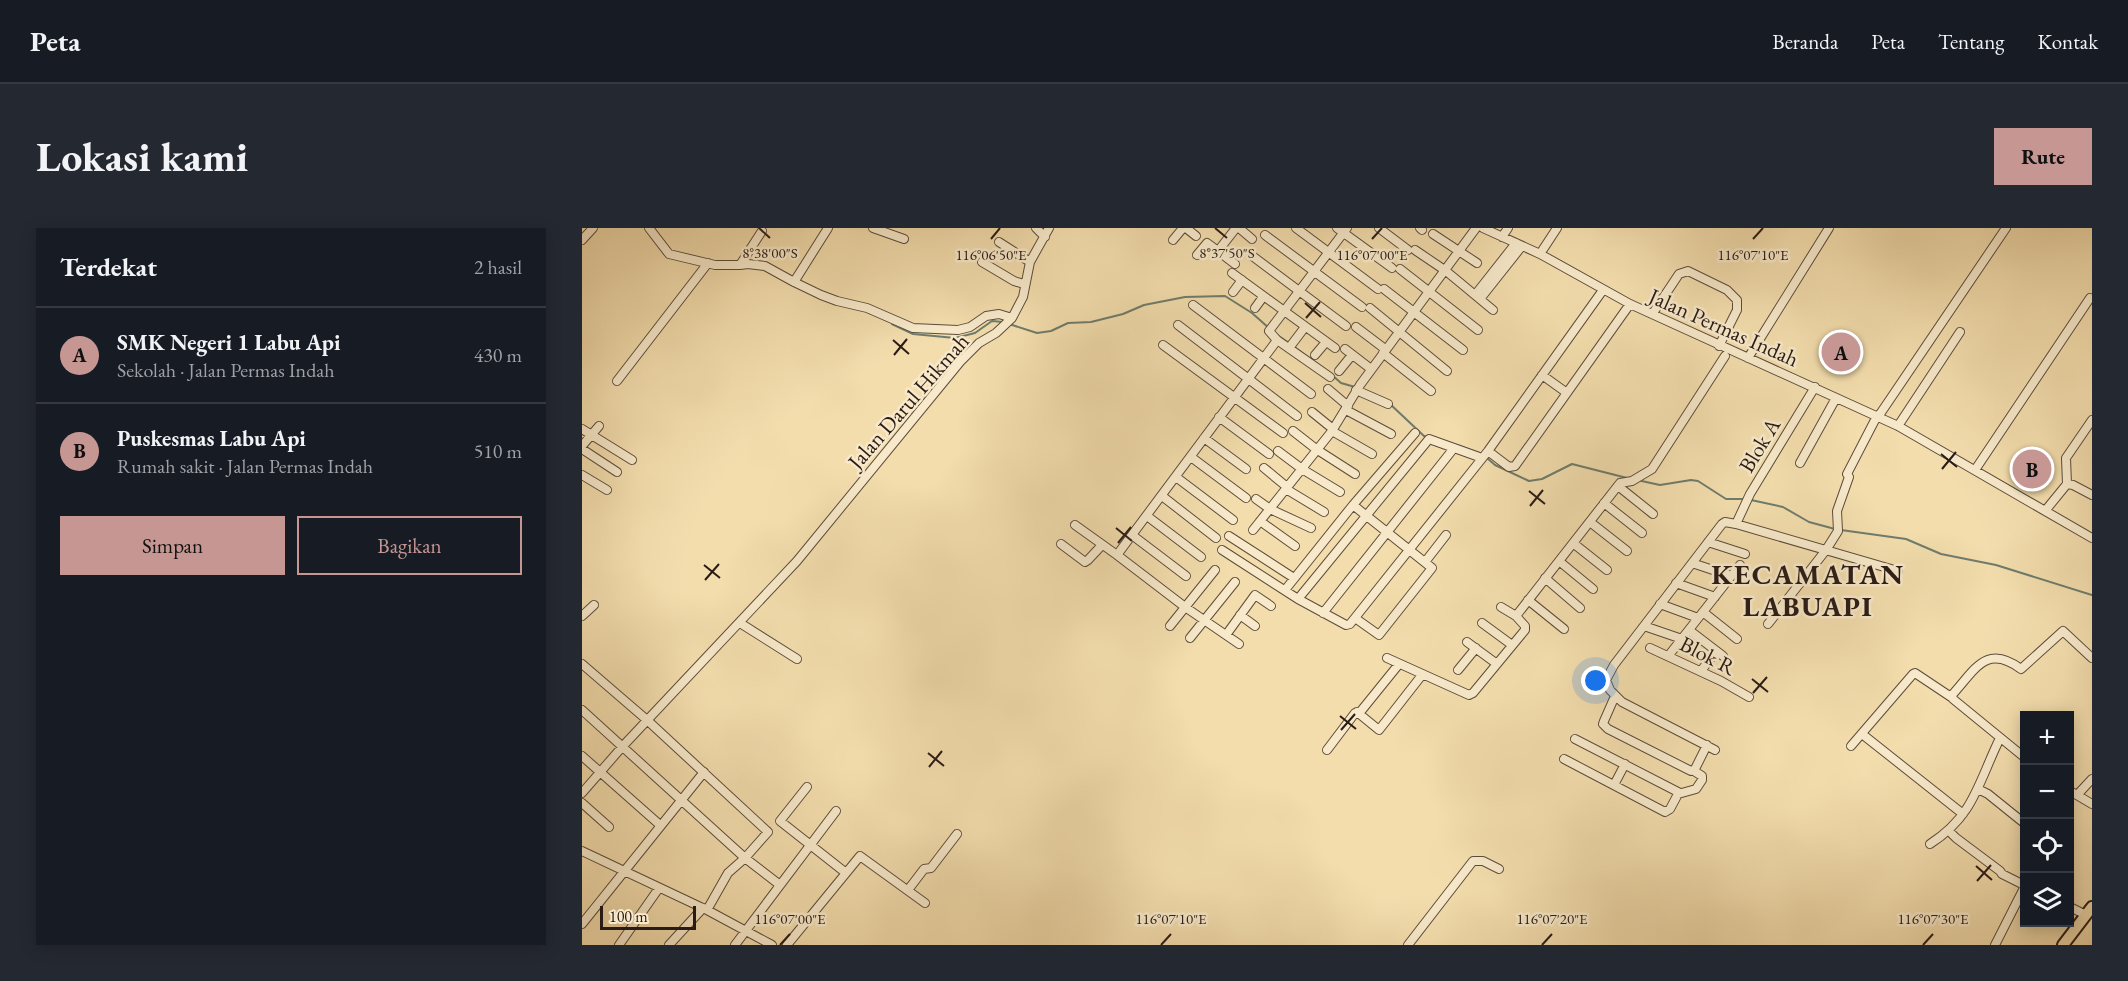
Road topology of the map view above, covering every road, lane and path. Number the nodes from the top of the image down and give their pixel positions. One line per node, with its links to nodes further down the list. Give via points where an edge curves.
1 (593, 228): 26 (street)
2 (649, 228): 38 (street, via 669,254)
3 (828, 228): 46 (street)
4 (873, 228): 24 (street)
5 (1036, 228): 22 (street)
6 (1049, 228): 22 (street)
7 (1185, 228): 21 (street); 27 (street)
8 (1238, 228): 25 (street); 30 (street)
9 (1296, 228): 32 (street)
10 (1379, 228): 42 (street)
11 (1476, 228): 31 (street)
12 (1483, 228): 23 (street, Jalan Permas Indah)
13 (1508, 228): 23 (street)
14 (1557, 228): 33 (street)
15 (1829, 228): 81 (street)
16 (2006, 228): 102 (street)
17 (1342, 230): 32 (street); 51 (street)
18 (762, 231): 41 (street)
19 (1432, 234): 31 (street)
20 (1265, 235): 43 (street)
21 (1196, 236)
22 (1045, 237): 37 (street)
23 (1502, 237): 29 (street, Jalan Permas Indah)
24 (904, 239)
25 (1252, 239)
26 (582, 240)
27 (1173, 240)
28 (999, 242): 37 (street)
29 (1519, 244): 33 (street, Jalan Permas Indah); 53 (street)
30 (1218, 251): 34 (street, via 1207,243); 40 (street)
31 (1459, 252): 39 (street); 42 (street)
32 (1328, 253): 43 (street); 59 (street)
33 (1540, 254): 48 (street, Jalan Permas Indah)
34 (1197, 255)
35 (1251, 255): 49 (street)
36 (982, 262): 47 (street)
37 (1030, 262): 47 (street)
38 (708, 263): 41 (street); 89 (street)
39 (1477, 263)
40 (1235, 264)
41 (740, 265): 46 (street, via 765,266)
42 (1446, 271): 51 (street); 53 (street)
43 (1313, 272): 49 (street); 68 (street)
44 (1232, 273): 45 (street)
45 (1242, 280): 50 (street); 52 (street)
46 (794, 282): 62 (street, via 913,328 958,330 999,314)
47 (1024, 284): 62 (street, via 1023,297)
48 (1603, 290): 55 (street, Jalan Permas Indah); 86 (street)
49 (1299, 291): 60 (street); 64 (street)
50 (1233, 292)
51 (1429, 292): 59 (street); 67 (street)
52 (1263, 297): 57 (street); 60 (street)
53 (1477, 297): 58 (street)
54 (2090, 298): 128 (street)
55 (1630, 304): 61 (street, Jalan Permas Indah); 94 (street)
56 (1193, 306): 82 (street)
57 (1255, 308)
58 (1493, 310)
59 (1413, 311): 68 (street); 76 (street)
60 (1283, 312): 65 (street); 70 (street, via 1270,329)
61 (1653, 314): 74 (street, Jalan Permas Indah); 74 (street, via 1679,274 1688,271 1727,290 1737,300 1737,310)
62 (1009, 321): 207 (street, Jalan Darul Hikmah, via 960,362 797,561)
63 (1178, 325): 88 (street)
64 (1346, 326)
65 (1305, 327): 71 (street); 73 (street)
66 (1356, 327): 77 (street)
67 (1478, 330)
68 (1399, 331): 77 (street); 84 (street)
69 (1960, 332): 106 (street)
70 (1277, 340): 73 (street); 82 (street)
71 (1326, 342): 75 (street); 79 (street)
72 (1163, 345): 96 (street)
73 (1291, 345): 87 (street)
74 (1720, 346): 78 (street, Jalan Permas Indah); 80 (street)
75 (1335, 348)
76 (1463, 350)
77 (1384, 351): 83 (street); 93 (street)
78 (1739, 354): 80 (street, via 1733,358); 81 (street, Jalan Permas Indah)
79 (1315, 355)
80 (1725, 356): 134 (street, via 1652,469)
81 (1748, 358): 90 (street, Jalan Permas Indah)
82 (1264, 359): 88 (street); 95 (street)
83 (1371, 369): 85 (street, via 1348,352); 91 (street)
84 (1447, 370)
85 (1339, 371)
86 (1542, 375): 94 (street); 121 (street)
87 (1330, 377)
88 (1248, 379): 96 (street); 101 (street)
89 (617, 381)
90 (1815, 387): 97 (street, Jalan Permas Indah); 153 (street, Blok A, via 1750,494)
91 (1358, 388): 98 (street); 99 (street)
92 (1328, 389): 99 (street)
93 (1431, 391)
94 (1567, 393): 121 (street, via 1515,466 1509,467)
95 (1311, 394)
96 (1233, 398): 103 (street); 110 (street)
97 (1836, 398): 102 (street, Jalan Permas Indah); 124 (street)
98 (1388, 404)
99 (1347, 408): 108 (street); 112 (street)
100 (1312, 412): 108 (street)
101 (1297, 416)
102 (1878, 416): 106 (street, Jalan Permas Indah); 171 (street, via 1847,474 1850,477 1837,512 1838,529)
103 (1219, 417): 114 (street); 119 (street)
104 (2092, 420): 133 (street, via 2067,455)
105 (599, 426): 113 (street)
106 (1898, 426): 128 (street, Jalan Permas Indah)
107 (582, 429): 113 (street)
108 (1332, 430): 117 (street); 120 (street)
109 (1293, 431): 117 (street)
110 (1283, 433)
111 (1415, 433): 143 (street)
112 (1391, 434)
113 (592, 435): 115 (street); 123 (street)
114 (1204, 438): 122 (street); 126 (street)
115 (582, 448): 129 (street)
116 (1454, 448): 121 (street); 148 (street, via 1429,439); 157 (street)
117 (1316, 449): 127 (street); 130 (street)
118 (1278, 451): 127 (street)
119 (1269, 454)
120 (1372, 454)
121 (1485, 454): 170 (street)
122 (1191, 457): 132 (street); 140 (street)
123 (632, 459)
124 (1800, 463)
125 (1264, 468): 135 (street)
126 (1246, 469)
127 (1302, 469): 135 (street); 137 (street)
128 (1975, 470): 145 (street, Jalan Permas Indah)
129 (617, 472)
130 (1355, 474)
131 (582, 475): 136 (street)
132 (1176, 477): 139 (street); 150 (street)
133 (2067, 484): 138 (street); 145 (street)
134 (1618, 486): 142 (street); 147 (street)
135 (1286, 488): 144 (street); 146 (street)
136 (607, 490)
137 (1340, 492)
138 (2092, 495)
139 (1161, 496): 149 (street); 162 (street)
140 (1246, 498)
141 (1256, 499): 144 (street)
142 (1604, 503): 152 (street); 158 (street)
143 (1353, 505): 148 (street); 185 (street)
144 (1270, 509): 151 (street); 155 (street)
145 (2045, 511): 163 (street, Jalan Permas Indah)
146 (1324, 512)
147 (1653, 513)
148 (1366, 515): 157 (street); 192 (street)
149 (1147, 516): 159 (street); 175 (street)
150 (1233, 520)
151 (1260, 521): 156 (street); 168 (street)
152 (1590, 522): 165 (street); 172 (street)
153 (1737, 524): 164 (street, via 1723,522); 171 (street)
154 (1075, 525): 167 (street)
155 (1311, 528)
156 (1253, 530)
157 (1387, 533): 170 (street); 200 (street)
158 (1642, 533)
159 (1132, 535): 174 (street); 183 (street)
160 (1446, 535): 177 (street)
161 (1229, 536): 185 (street)
162 (1216, 538)
163 (2092, 538)
164 (1708, 542): 173 (street); 178 (street)
165 (1573, 543): 176 (street); 181 (street)
166 (1061, 544): 167 (street, via 1085,562)
167 (1102, 545): 174 (street)
168 (1295, 546)
169 (1222, 550): 190 (street)
170 (1409, 550): 177 (street); 205 (street)
171 (1826, 550): 182 (street); 209 (street)
172 (1628, 551)
173 (1745, 554)
174 (1117, 555): 197 (street)
175 (1201, 557)
176 (1559, 561): 186 (street); 189 (street)
177 (1425, 562): 205 (street, via 1431,569 1379,634)
178 (1692, 563): 184 (street); 188 (street)
179 (1740, 565): 184 (street)
180 (1215, 570): 197 (street)
181 (1607, 570)
182 (1898, 571)
183 (1186, 576)
184 (1731, 576): 191 (street)
185 (1294, 578): 190 (street)
186 (1545, 579): 193 (street); 199 (street)
187 (1235, 582): 206 (street)
188 (1676, 583): 191 (street); 195 (street)
189 (1593, 589)
190 (1285, 590): 192 (street)
191 (1715, 597): 202 (street)
192 (1298, 599): 200 (street)
193 (1528, 600): 204 (street); 213 (street)
194 (594, 604): 203 (street)
195 (1660, 604): 202 (street); 212 (street)
196 (1271, 606): 201 (street, via 1255,595)
197 (1185, 607): 206 (street); 210 (street)
198 (1501, 607): 204 (street)
199 (1580, 608)
200 (1323, 613): 205 (street, via 1346,625)
201 (1240, 615): 211 (street); 215 (street)
202 (1701, 615): 214 (street); 218 (street)
203 (582, 616)
204 (1515, 616): 221 (street, via 1525,626)
205 (1355, 618)
206 (1205, 621): 215 (street); 216 (street)
207 (740, 623): 227 (street); 239 (street, Jalan Darul Hikmah)
208 (1482, 623): 221 (street)
209 (1768, 624)
210 (1170, 626)
211 (1255, 626)
212 (1644, 626): 217 (street); 234 (street, via 1606,677)
213 (1564, 629)
214 (1689, 630): 217 (street); 232 (street, via 1719,654)
215 (1226, 635): 220 (street)
216 (1190, 639)
217 (1682, 639): 224 (street)
218 (1737, 639)
219 (1467, 642): 222 (street)
220 (1239, 644)
221 (1512, 645): 229 (street)
222 (1476, 648): 229 (street); 231 (street)
223 (1650, 648): 224 (street, Blok R)
224 (1669, 655): 232 (street, Blok R)
225 (1387, 658): 228 (street)
226 (2092, 658): 236 (street, via 2063,631 2021,669 2004,658 1993,657 1983,662)
227 (797, 659)
228 (1399, 664): 233 (street); 238 (street)
229 (1497, 664): 233 (street, via 1469,695)
230 (584, 670): 239 (street)
231 (1458, 670)
232 (1701, 671): 235 (street, Blok R)
233 (1422, 675): 238 (street, via 1379,730)
234 (1615, 696): 243 (street); 252 (street, via 1605,726)
235 (1749, 697)
236 (1952, 697): 240 (street, via 1912,674); 241 (street)
237 (582, 711): 245 (street)
238 (1357, 712): 246 (street)
239 (647, 720): 245 (street, Jalan Darul Hikmah); 254 (street)
240 (1862, 734): 244 (street); 266 (street)
241 (2000, 738): 248 (street); 258 (street)
242 (1575, 739): 251 (street)
243 (1707, 745): 247 (street); 252 (street)
244 (1851, 746)
245 (622, 747): 253 (street, Jalan Darul Hikmah); 262 (street)
246 (1327, 750)
247 (1715, 750)
248 (2020, 753)
249 (582, 756): 253 (street)
250 (1564, 759): 256 (street)
251 (1625, 764): 256 (street); 260 (street)
252 (1694, 771): 260 (street, via 1702,780 1696,789)
253 (600, 772): 259 (street, Jalan Darul Hikmah); 268 (street)
254 (704, 772): 262 (street); 275 (street, via 768,831)
255 (2092, 779): 261 (street)
256 (1614, 785): 260 (street, via 1665,812)
257 (807, 787): 273 (street, via 780,819)
258 (1978, 789): 266 (street); 267 (street)
259 (582, 793)
260 (1680, 793)
261 (2074, 793): 264 (street)
262 (681, 801): 268 (street); 275 (street)
263 (582, 803): 269 (street)
264 (2092, 804)
265 (836, 812): 273 (street)
266 (1963, 814): 270 (street)
267 (2020, 819)
268 (660, 825): 277 (street)
269 (609, 827)
270 (1949, 831): 272 (street); 279 (street, via 2002,874)
271 (957, 834): 282 (street)
272 (1930, 844)
273 (811, 845): 278 (street); 280 (street)
274 (582, 851): 277 (street)
275 (745, 858): 280 (street); 286 (street, via 728,873)
276 (1499, 869): 295 (street, via 1484,861 1473,861)
277 (624, 871): 281 (street); 288 (street)
278 (846, 873): 282 (street, via 861,856); 294 (street)
279 (2020, 883)
280 (780, 885): 289 (street)
281 (659, 888): 286 (street); 290 (street)
282 (908, 890): 284 (street)
283 (2020, 896): 296 (street)
284 (925, 903)
285 (2074, 908): 287 (street)
286 (705, 909): 289 (street); 291 (street)
287 (2089, 911): 297 (highway)
288 (582, 924)
289 (746, 932): 292 (street); 293 (street)
290 (619, 945)
291 (669, 945)
292 (735, 945)
293 (772, 945)
294 (787, 945)
295 (1408, 945)
296 (1995, 945)
297 (2063, 945)

